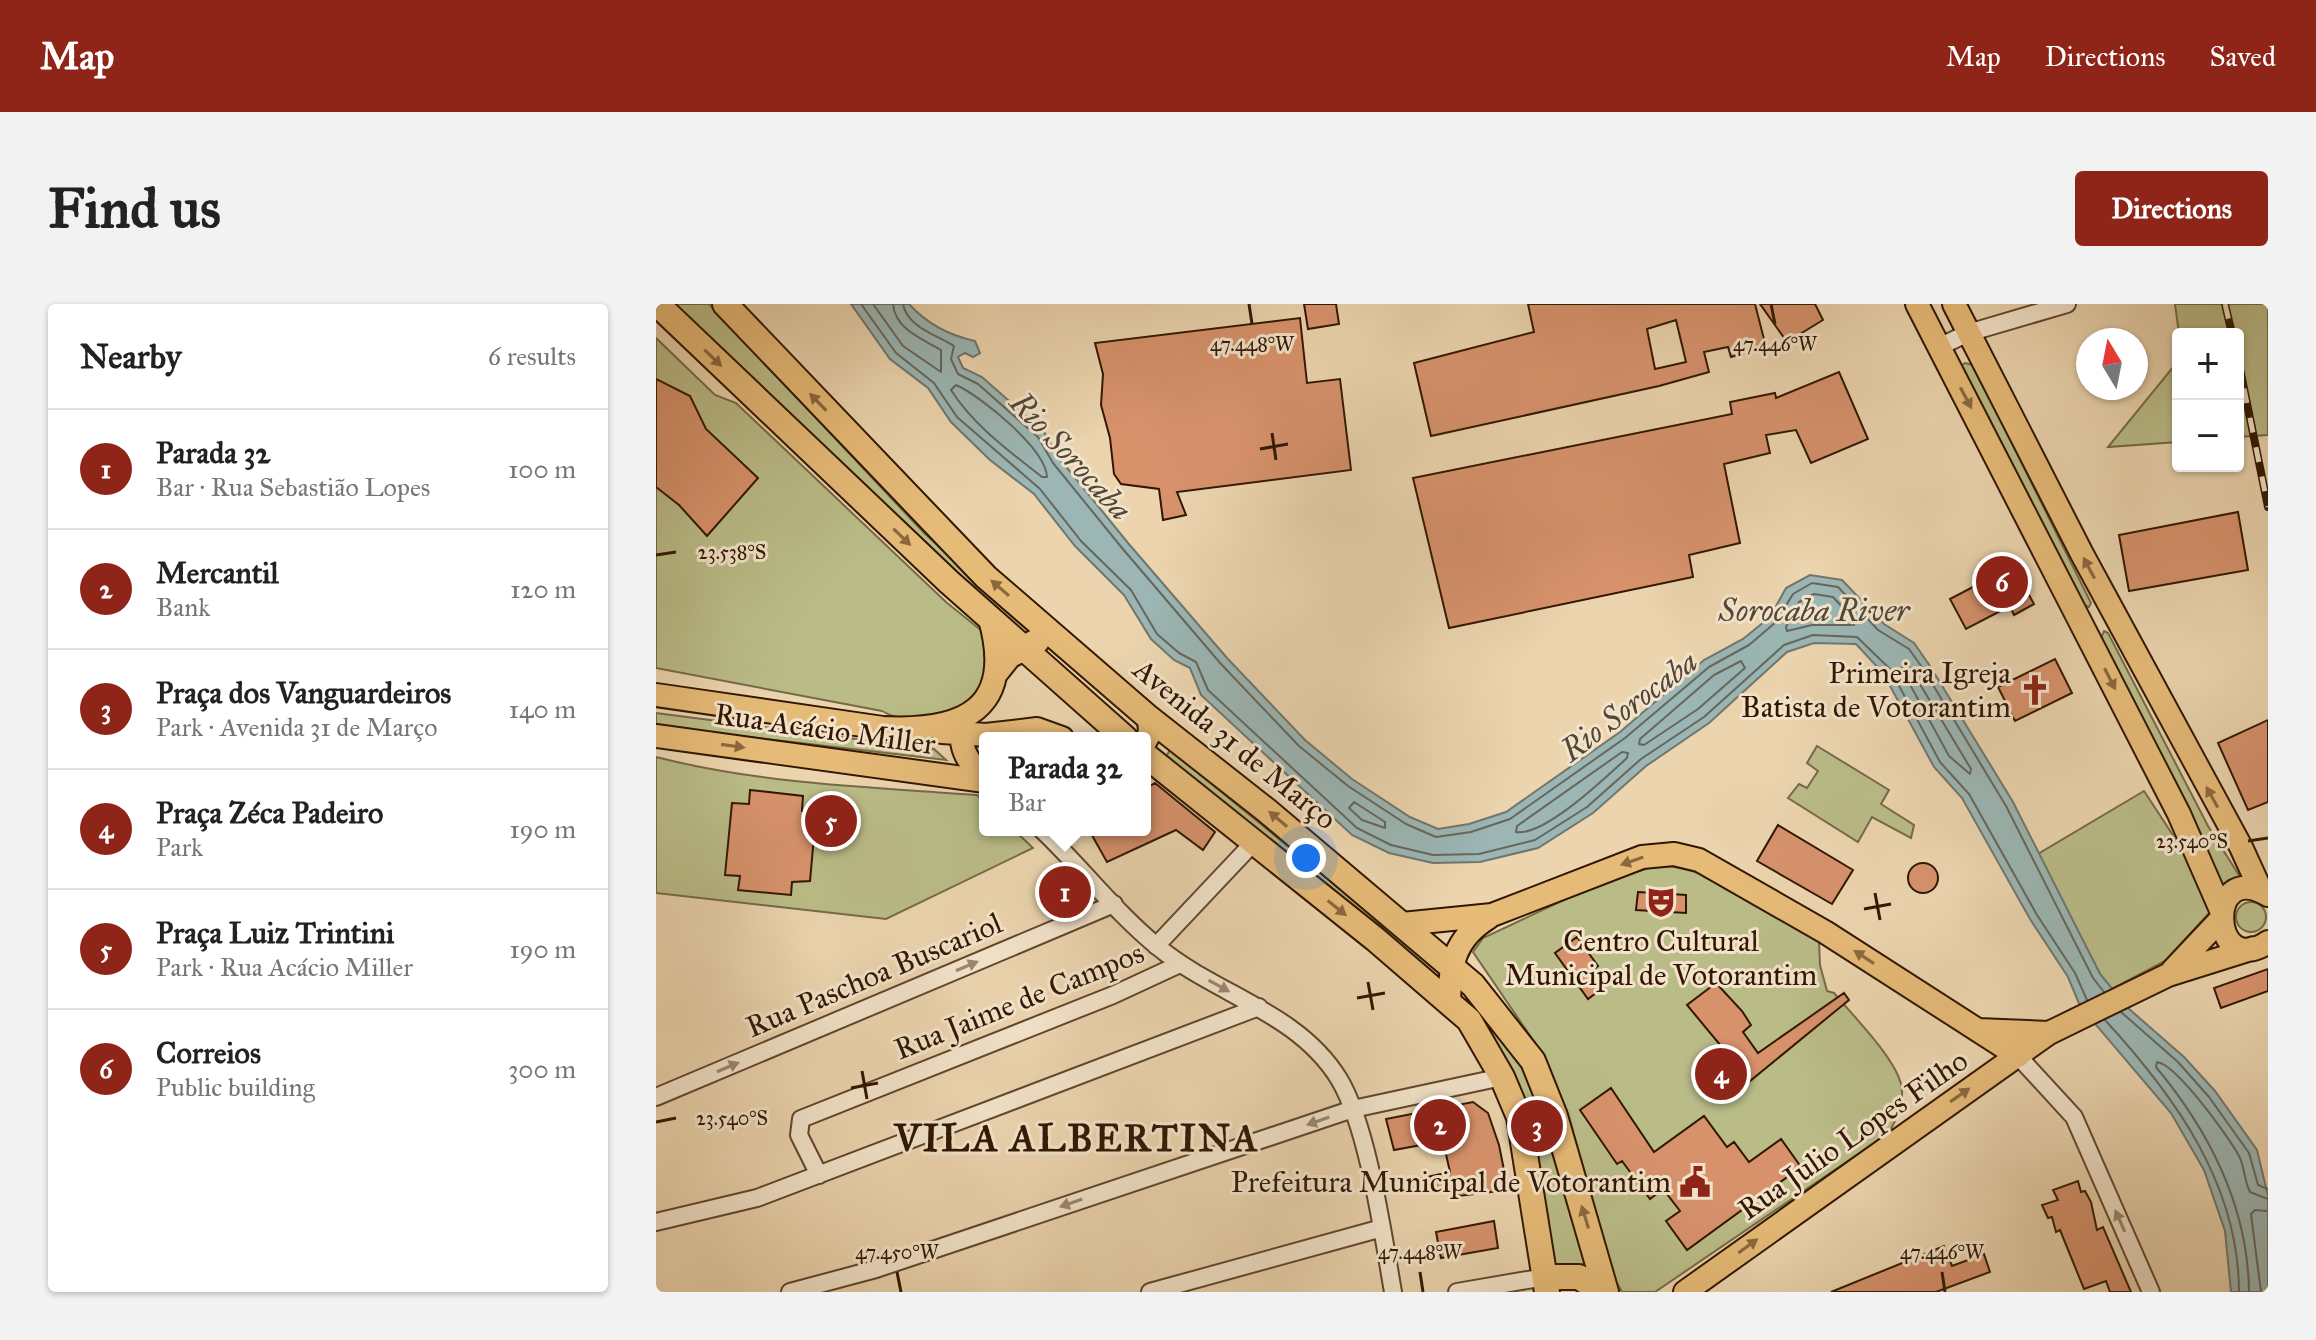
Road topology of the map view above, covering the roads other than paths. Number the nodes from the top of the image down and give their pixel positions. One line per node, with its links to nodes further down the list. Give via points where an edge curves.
1 (657, 304): 10 (highway, Avenida 31 de Março, one-way to 10)
2 (725, 304): 12 (highway, Avenida 31 de Março, one-way to 2, via 986,577)
3 (1917, 304): 8 (main road)
4 (1954, 304): 7 (main road)
5 (2067, 304): 6 (street)
6 (2033, 308): 7 (street)
7 (1968, 333): 8 (street); 9 (main road, one-way to 7)
8 (1939, 347): 11 (main road, one-way to 11)
9 (2112, 611): 11 (main road); 29 (main road, one-way to 9)
10 (990, 619): 13 (highway, Avenida 31 de Março); 14 (main road)
11 (2083, 627): 32 (main road, one-way to 32, via 2179,814)
12 (1059, 639): 13 (highway); 16 (highway, Avenida 31 de Março)
13 (1022, 647): 14 (highway); 20 (highway, Avenida 31 de Março)
14 (997, 671): 17 (main road, via 989,691)
15 (656, 695): 17 (main road, via 883,728)
16 (1149, 718): 21 (main road); 33 (highway, Avenida 31 de Março, one-way to 16)
17 (961, 727): 22 (main road); 25 (main road, via 966,758)
18 (1012, 732): 19 (main road)
19 (1045, 732)
20 (1118, 732)
21 (1150, 732)
22 (979, 733)
23 (656, 736): 26 (main road, Rua Acácio Miller, one-way to 26)
24 (1151, 760): 28 (highway, Avenida 31 de Março)
25 (979, 772)
26 (979, 778)
27 (1051, 836): 30 (street)
28 (1255, 841): 35 (street); 39 (highway, Avenida 31 de Março, one-way to 39)
29 (2264, 893): 32 (main road, via 2251,889 2232,894)
30 (1114, 904): 35 (street); 45 (street, Rua Paschoa Buscariol, one-way to 30)
31 (1492, 915): 33 (main road); 37 (main road, via 1464,937); 41 (main road, one-way to 31, via 1822,930 1699,860 1674,854 1642,857)
32 (2220, 915): 34 (main road, via 2222,930 2234,944); 38 (main road)
33 (1402, 924): 37 (highway, Avenida 31 de Março)
34 (2263, 945): 38 (main road)
35 (1156, 946): 36 (street)
36 (1180, 964): 40 (street, one-way to 40); 47 (street, Rua Jaime de Campos, via 801,1119 799,1135)
37 (1450, 965): 39 (main road); 55 (highway, Avenida 31 de Março, one-way to 37, via 1552,1107 1533,1061 1473,985)
38 (2160, 979): 42 (main road, Rua Julio Lopes Filho)
39 (1449, 1003): 44 (highway, Avenida 31 de Março, via 1469,1020)
40 (1259, 1007): 46 (street, via 1316,1049); 47 (street)
41 (1976, 1030): 42 (main road); 43 (main road)
42 (2053, 1031): 43 (main road, Rua Julio Lopes Filho)
43 (2018, 1056): 56 (main road, Rua Julio Lopes Filho, one-way to 43); 57 (street, one-way to 43, via 2074,1117)
44 (1502, 1077): 46 (street); 50 (highway, Avenida 31 de Março, via 1519,1117)
45 (656, 1097)
46 (1353, 1109): 49 (street); 51 (street, one-way to 51, via 876,1269)
47 (819, 1175): 48 (street, via 757,1198)
48 (656, 1222)
49 (1382, 1228): 52 (street); 53 (street)
50 (1546, 1284): 54 (street); 55 (highway, via 1579,1277)
51 (790, 1292)
52 (1150, 1292)
53 (1393, 1292)
54 (1457, 1292)
55 (1604, 1292)
56 (1685, 1292)
57 (2151, 1292)

